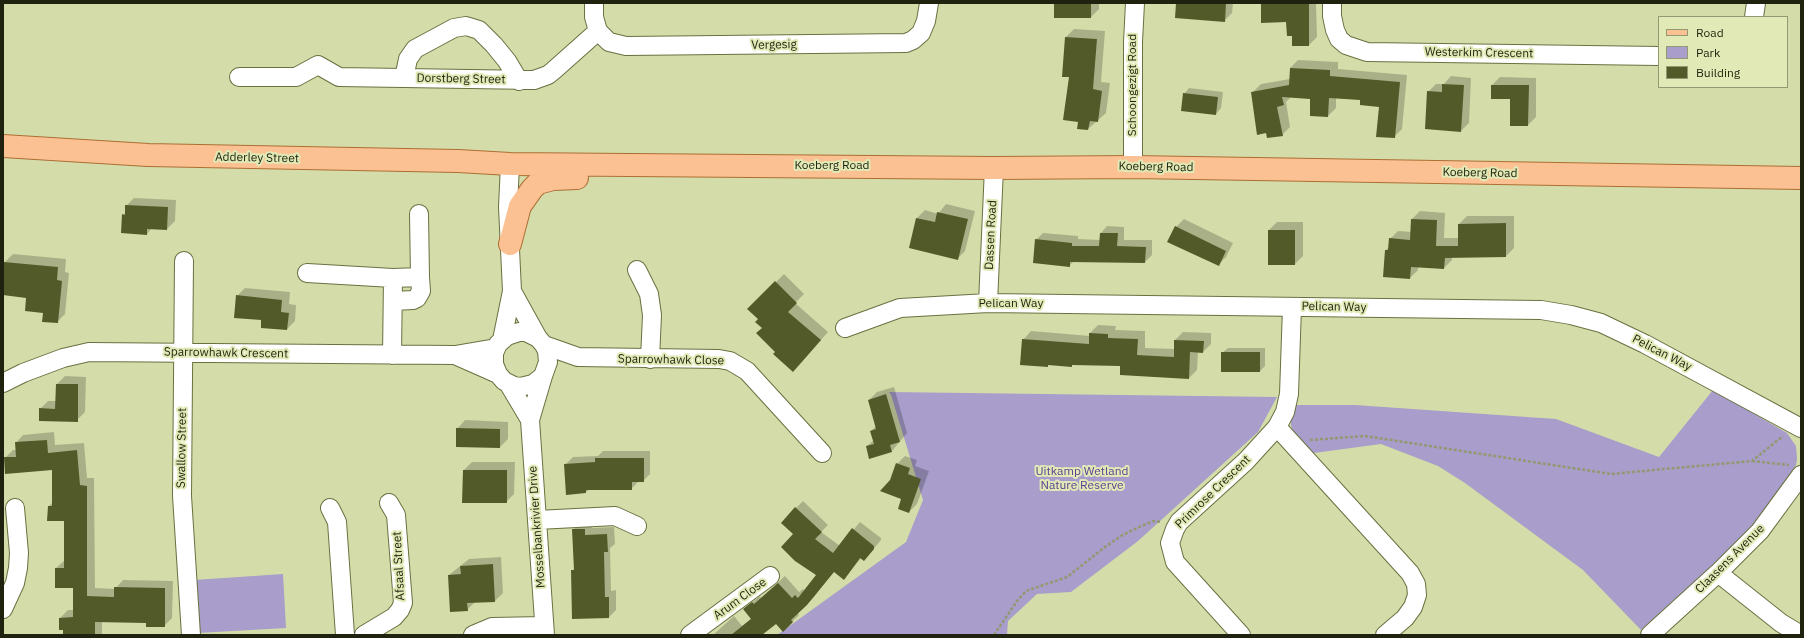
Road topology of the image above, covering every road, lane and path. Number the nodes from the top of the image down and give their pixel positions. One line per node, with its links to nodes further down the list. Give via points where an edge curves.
1 (594, 3): 7 (street)
2 (929, 3): 7 (street, Vergesig, via 921,33 906,44 626,46 609,42)
3 (1136, 3): 15 (street, Schoongezigt Road, via 1133,42)
4 (1332, 3): 8 (street, Westerkim Crescent, via 1332,16 1339,39 1346,45 1367,52)
5 (1756, 3): 6 (street)
6 (1754, 16)
7 (598, 31): 11 (street, Dorstberg Street, via 548,75 534,80)
8 (1658, 56)
9 (239, 77): 10 (street, Dorstberg Street, via 296,77 318,65 339,77)
10 (404, 78): 11 (street, Dorstberg Street); 11 (street, Dorstberg Street, via 408,59 415,48 454,28 466,26 479,30 494,45)
11 (519, 81)
12 (3, 146): 13 (main road, Adderley Street, via 148,155)
13 (510, 164): 14 (main road, Koeberg Road); 19 (street, Mosselbankrivier Drive)
14 (654, 166): 16 (main road, Koeberg Road); 19 (main road, via 646,175 640,176 553,179 538,183 526,195 520,206)
15 (1133, 166): 16 (main road, Koeberg Road); 17 (main road, Koeberg Road)
16 (994, 168): 27 (street, Dassen Road)
17 (1801, 178)
18 (419, 214): 23 (street)
19 (510, 244): 25 (street, Mosselbankrivier Drive)
20 (184, 262): 32 (street, Swallow Street)
21 (637, 270): 36 (street, via 649,294 652,314)
22 (307, 273): 24 (street)
23 (420, 277): 24 (street); 26 (street, via 421,291 417,298)
24 (393, 278): 26 (street)
25 (512, 291): 30 (street, Mosselbankrivier Drive); 31 (street, Mosselbankrivier Drive)
26 (394, 301): 33 (street)
27 (988, 303): 28 (street, Pelican Way); 29 (street, Pelican Way, via 900,308)
28 (1292, 307): 41 (street, Pelican Way, via 1541,310 1571,315 1601,323 1645,344); 42 (street, Primrose Crescent, via 1289,394 1285,412)
29 (845, 328)
30 (541, 341): 31 (street, via 526,332 519,332 507,336); 35 (street, Sparrowhawk Close); 37 (street, Mosselbankrivier Drive, via 548,356)
31 (499, 344): 34 (street, Sparrowhawk Crescent); 38 (street, Mosselbankrivier Drive, via 494,359)
32 (183, 352): 33 (street, Sparrowhawk Crescent); 39 (street, Sparrowhawk Crescent, via 80,353); 57 (street, Swallow Street, via 182,496)
33 (392, 355): 34 (street, Sparrowhawk Crescent)
34 (455, 355): 38 (street, Sparrowhawk Crescent)
35 (578, 357): 36 (street, Sparrowhawk Close); 37 (street, Sparrowhawk Close)
36 (650, 359): 44 (street, Sparrowhawk Close, via 718,359 736,364 747,371)
37 (545, 372): 38 (street, via 538,380 527,386 514,386); 40 (street, Mosselbankrivier Drive)
38 (503, 379): 40 (street, Mosselbankrivier Drive)
39 (3, 382)
40 (530, 420): 50 (street, Mosselbankrivier Drive)
41 (1799, 426): 45 (path)
42 (1277, 427): 43 (street); 51 (street, Primrose Crescent, via 1246,461)
43 (1290, 441): 45 (path, via 1365,436 1611,474); 64 (street, via 1410,573 1416,584 1417,595 1413,607 1405,618)
44 (822, 453)
45 (1752, 460): 46 (path)
46 (1798, 470): 53 (street, Claasens Avenue, via 1760,531)
47 (389, 503): 59 (street, Afsaal Street, via 396,515 403,604 394,617)
48 (15, 508): 55 (street, via 18,568 15,583)
49 (330, 508): 58 (street, via 337,522)
50 (537, 520): 52 (street, via 615,516); 56 (street, Mosselbankrivier Drive)
51 (1180, 522): 62 (path, via 1154,522 1141,526 1104,547 1067,577 1026,591); 63 (street, Primrose Crescent, via 1174,529 1170,543 1175,562)
52 (637, 526)
53 (1718, 573): 65 (street, Claasens Avenue); 66 (street, via 1781,623)
54 (770, 576): 61 (street, Arum Close)
55 (3, 610)
56 (544, 631): 60 (street, via 492,627)
57 (191, 635)
58 (345, 635)
59 (364, 635)
60 (473, 635)
61 (690, 635)
62 (994, 635)
63 (1241, 635)
64 (1385, 635)
65 (1650, 635)
66 (1801, 635)

